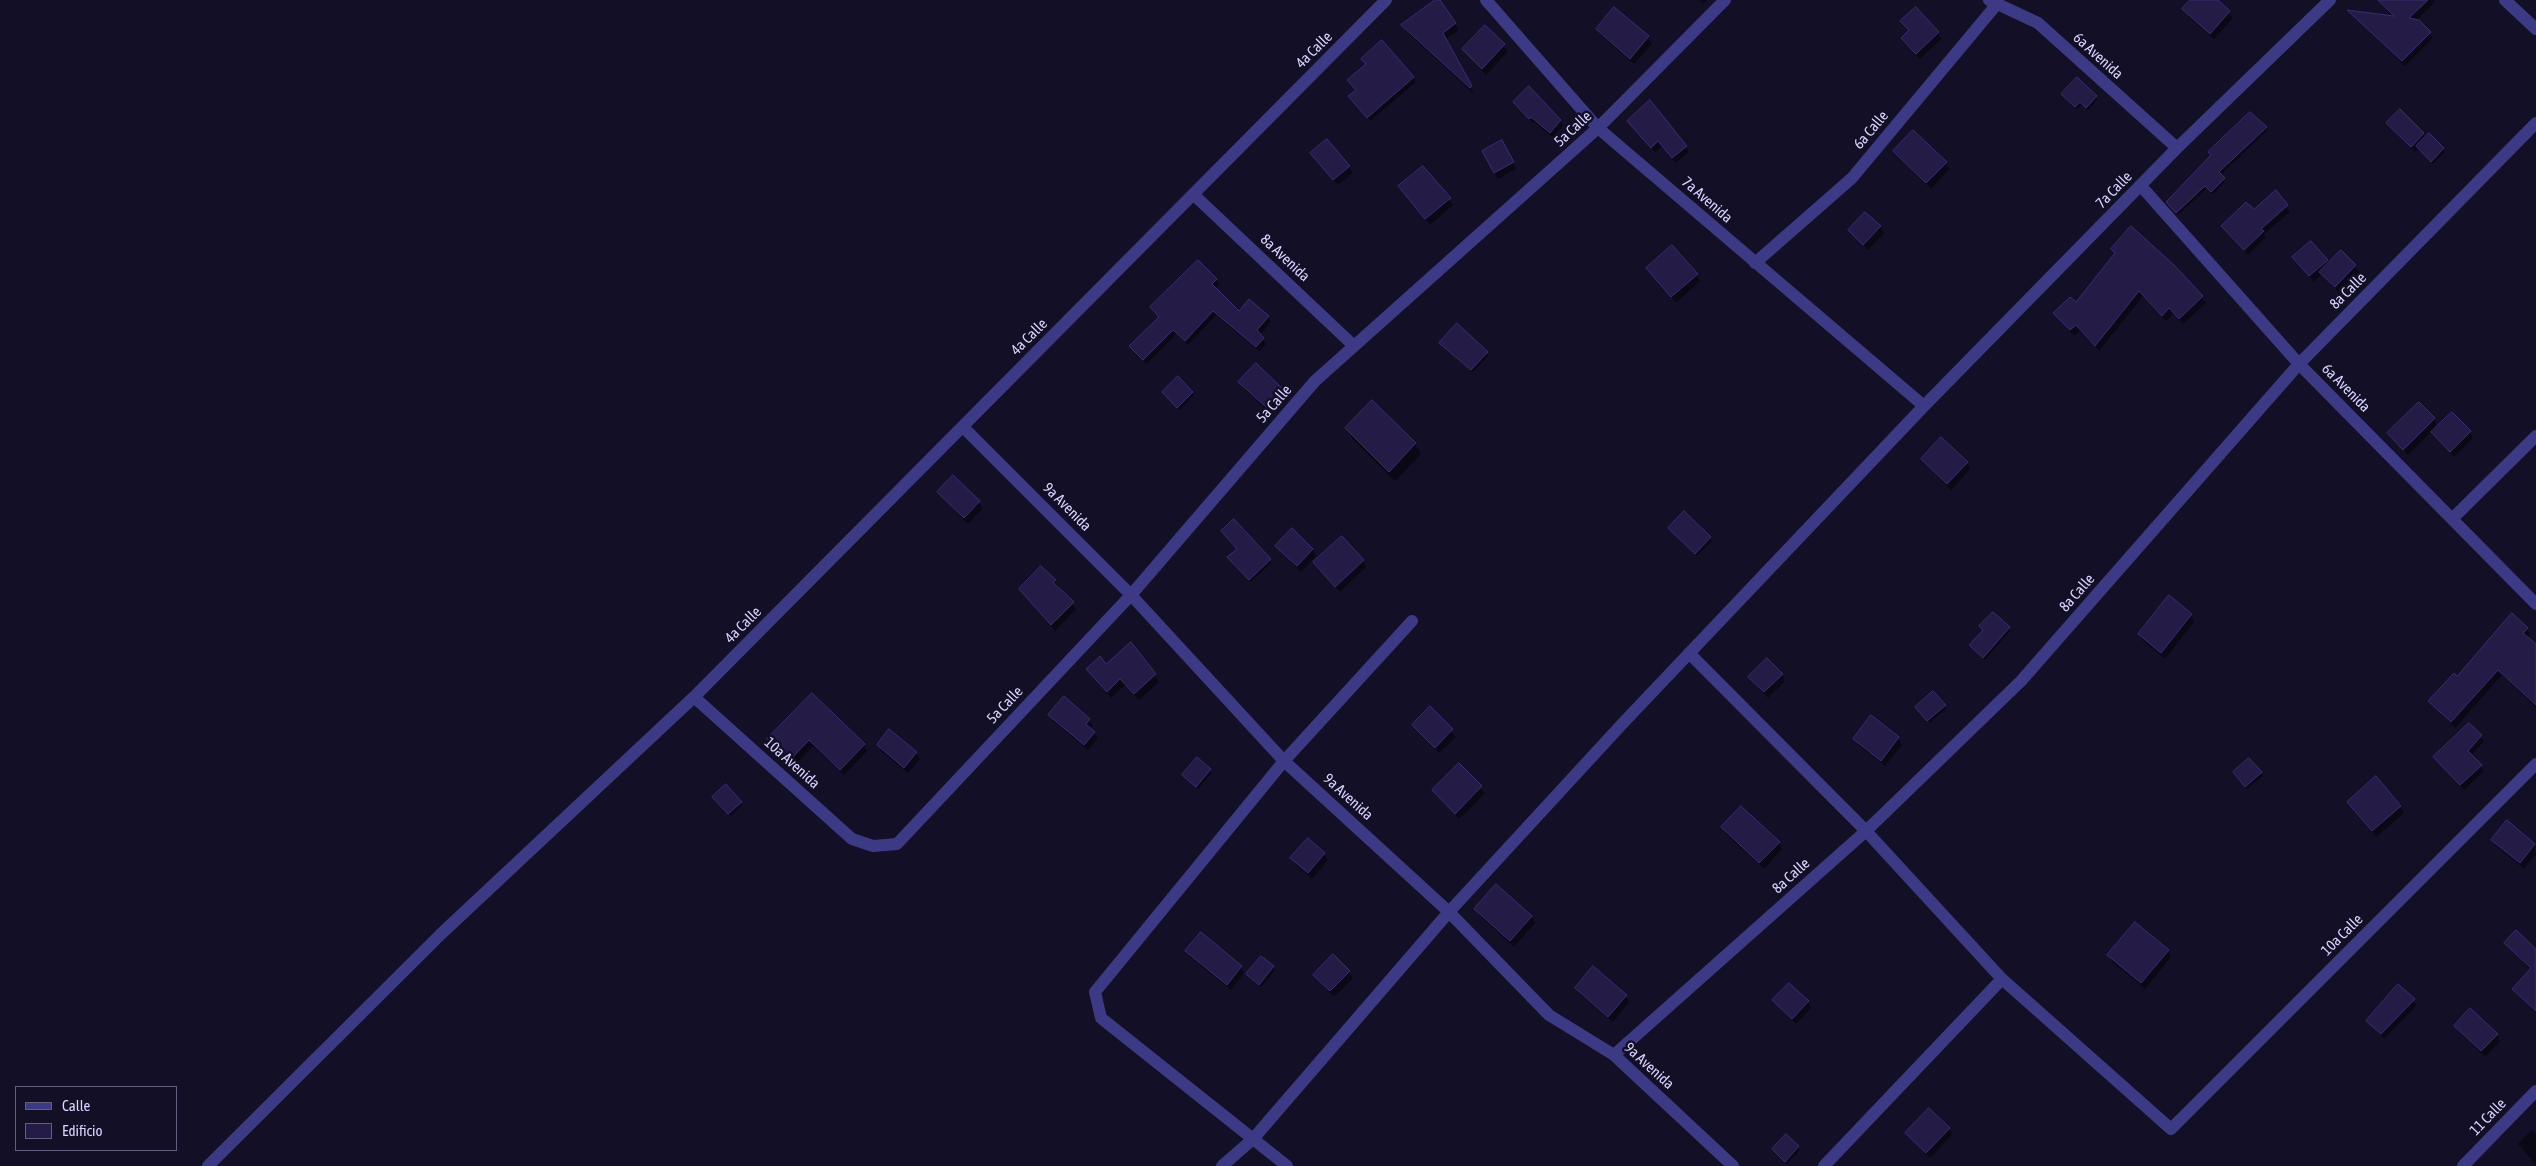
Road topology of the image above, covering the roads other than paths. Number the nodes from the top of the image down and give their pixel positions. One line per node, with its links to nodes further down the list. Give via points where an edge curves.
1 (1386, 0): 12 (street, 4a Calle)
2 (1486, 0): 9 (street, 7a Avenida)
3 (1725, 0): 9 (street, 5a Calle)
4 (2330, 0): 10 (street, 7a Calle)
5 (2505, 0): 7 (street)
6 (1993, 2): 10 (street, 6a Avenida, via 2038,23); 13 (street, 6a Calle, via 1852,178)
7 (2536, 28)
8 (2536, 123): 15 (street, 8a Calle)
9 (1598, 128): 13 (street, 7a Avenida); 14 (street, 5a Calle)
10 (2177, 148): 11 (street, 7a Calle)
11 (2141, 186): 15 (street, 6a Avenida); 16 (street, 7a Calle)
12 (1193, 194): 14 (street, 8a Avenida); 17 (street, 4a Calle)
13 (1755, 263): 16 (street, 7a Avenida)
14 (1354, 346): 20 (street, 5a Calle, via 1315,381)
15 (2299, 364): 19 (street, 6a Avenida); 27 (street, 8a Calle, via 2022,681)
16 (1924, 406): 23 (street, 7a Calle)
17 (963, 427): 20 (street, 9a Avenida); 24 (street, 4a Calle)
18 (2536, 436): 19 (street)
19 (2452, 519): 21 (street, 6a Avenida)
20 (1131, 595): 25 (street, 9a Avenida); 28 (street, 5a Calle, via 897,844)
21 (2536, 604)
22 (1412, 621): 25 (street)
23 (1689, 653): 27 (street); 29 (street, 7a Calle)
24 (694, 697): 28 (street, 10a Avenida, via 852,839); 34 (street, 4a Calle, via 441,934)
25 (1284, 761): 29 (street, 9a Avenida); 33 (street, via 1095,992 1101,1018)
26 (2536, 764): 30 (street, 10a Calle, via 2171,1129)
27 (1866, 831): 30 (street); 31 (street, 8a Calle)
28 (873, 846)
29 (1449, 912): 31 (street, 9a Avenida, via 1549,1015); 33 (street, 7a Calle)
30 (2002, 979): 38 (street)
31 (1614, 1055): 37 (street, 9a Avenida)
32 (2536, 1092): 39 (street, 11 Calle)
33 (1253, 1139): 35 (street, 7a Calle); 36 (street)
34 (208, 1166)
35 (1222, 1166)
36 (1287, 1166)
37 (1733, 1166)
38 (1824, 1166)
39 (2463, 1166)

